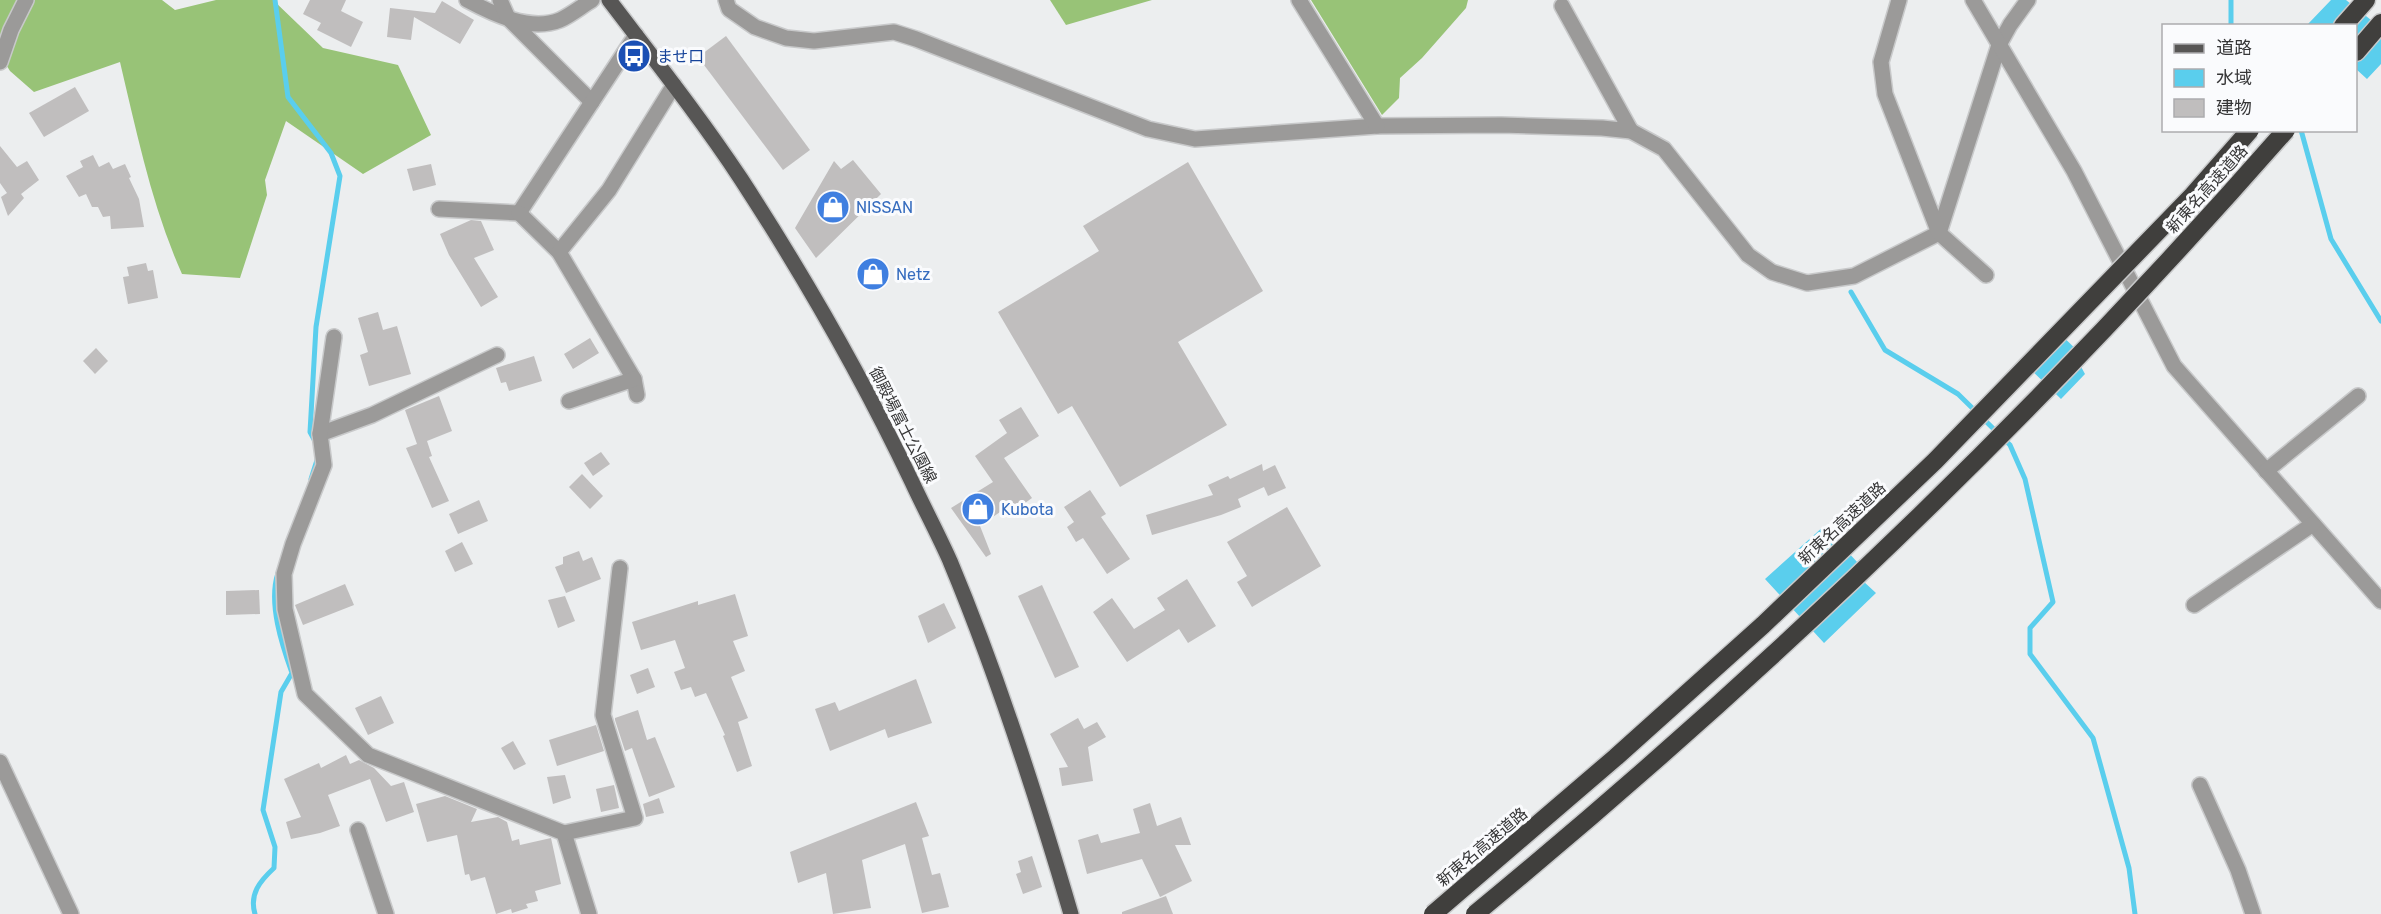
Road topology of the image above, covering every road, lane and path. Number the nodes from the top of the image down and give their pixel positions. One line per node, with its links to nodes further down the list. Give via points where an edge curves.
1 (26, 0): 19 (street)
2 (467, 0): 13 (street)
3 (500, 0): 13 (street)
4 (592, 0): 13 (street, via 560,20 531,24)
5 (609, 0): 16 (main road, 御殿場富士公園線)
6 (726, 0): 22 (street, via 729,9 755,27 786,38 814,41 894,32 1148,129 1195,139)
7 (1299, 0): 22 (street)
8 (1899, 0): 28 (street, via 1881,62 1885,94)
9 (1973, 0): 17 (street)
10 (2028, 0): 17 (street)
11 (2366, 0): 15 (highway)
12 (1562, 6): 23 (street)
13 (508, 18): 21 (street)
14 (2381, 23): 18 (highway)
15 (2345, 24)
16 (636, 35): 20 (main road, 御殿場富士公園線); 21 (street)
17 (1999, 45): 28 (street); 38 (street, via 2074,171 2174,366)
18 (2357, 50)
19 (0, 62)
20 (674, 85): 29 (street, via 609,190); 50 (main road, 御殿場富士公園線, via 793,262 842,346 915,488 949,560 1001,694)
21 (592, 102): 27 (street)
22 (1377, 126): 23 (street, via 1501,125)
23 (1631, 131): 28 (street, via 1664,149 1748,255 1772,272 1807,283 1854,276)
24 (2248, 132): 51 (highway, 新東名高速道路, bridge, via 2193,195 1935,461 1616,757)
25 (2284, 132): 52 (highway, 新東名高速道路, bridge, via 2213,214 1959,478 1780,648)
26 (439, 209): 27 (street)
27 (519, 213): 29 (street)
28 (1939, 233): 30 (street)
29 (559, 252): 33 (street)
30 (1986, 275)
31 (334, 337): 37 (street)
32 (497, 355): 37 (street, via 372,415)
33 (634, 379): 34 (street); 36 (street)
34 (637, 395)
35 (2358, 396): 38 (street)
36 (569, 401)
37 (320, 434): 46 (street, via 324,465 284,574 285,609 305,694 368,755)
38 (2266, 471): 39 (street)
39 (2313, 524): 41 (street); 42 (street)
40 (620, 568): 46 (street, via 603,715 635,818)
41 (2381, 601)
42 (2194, 605)
43 (0, 762): 47 (street)
44 (2200, 785): 53 (street)
45 (358, 830): 48 (street)
46 (564, 833): 49 (street)
47 (71, 914)
48 (386, 914)
49 (590, 914)
50 (1071, 914)
51 (1433, 914)
52 (1475, 914)
53 (2253, 914)

